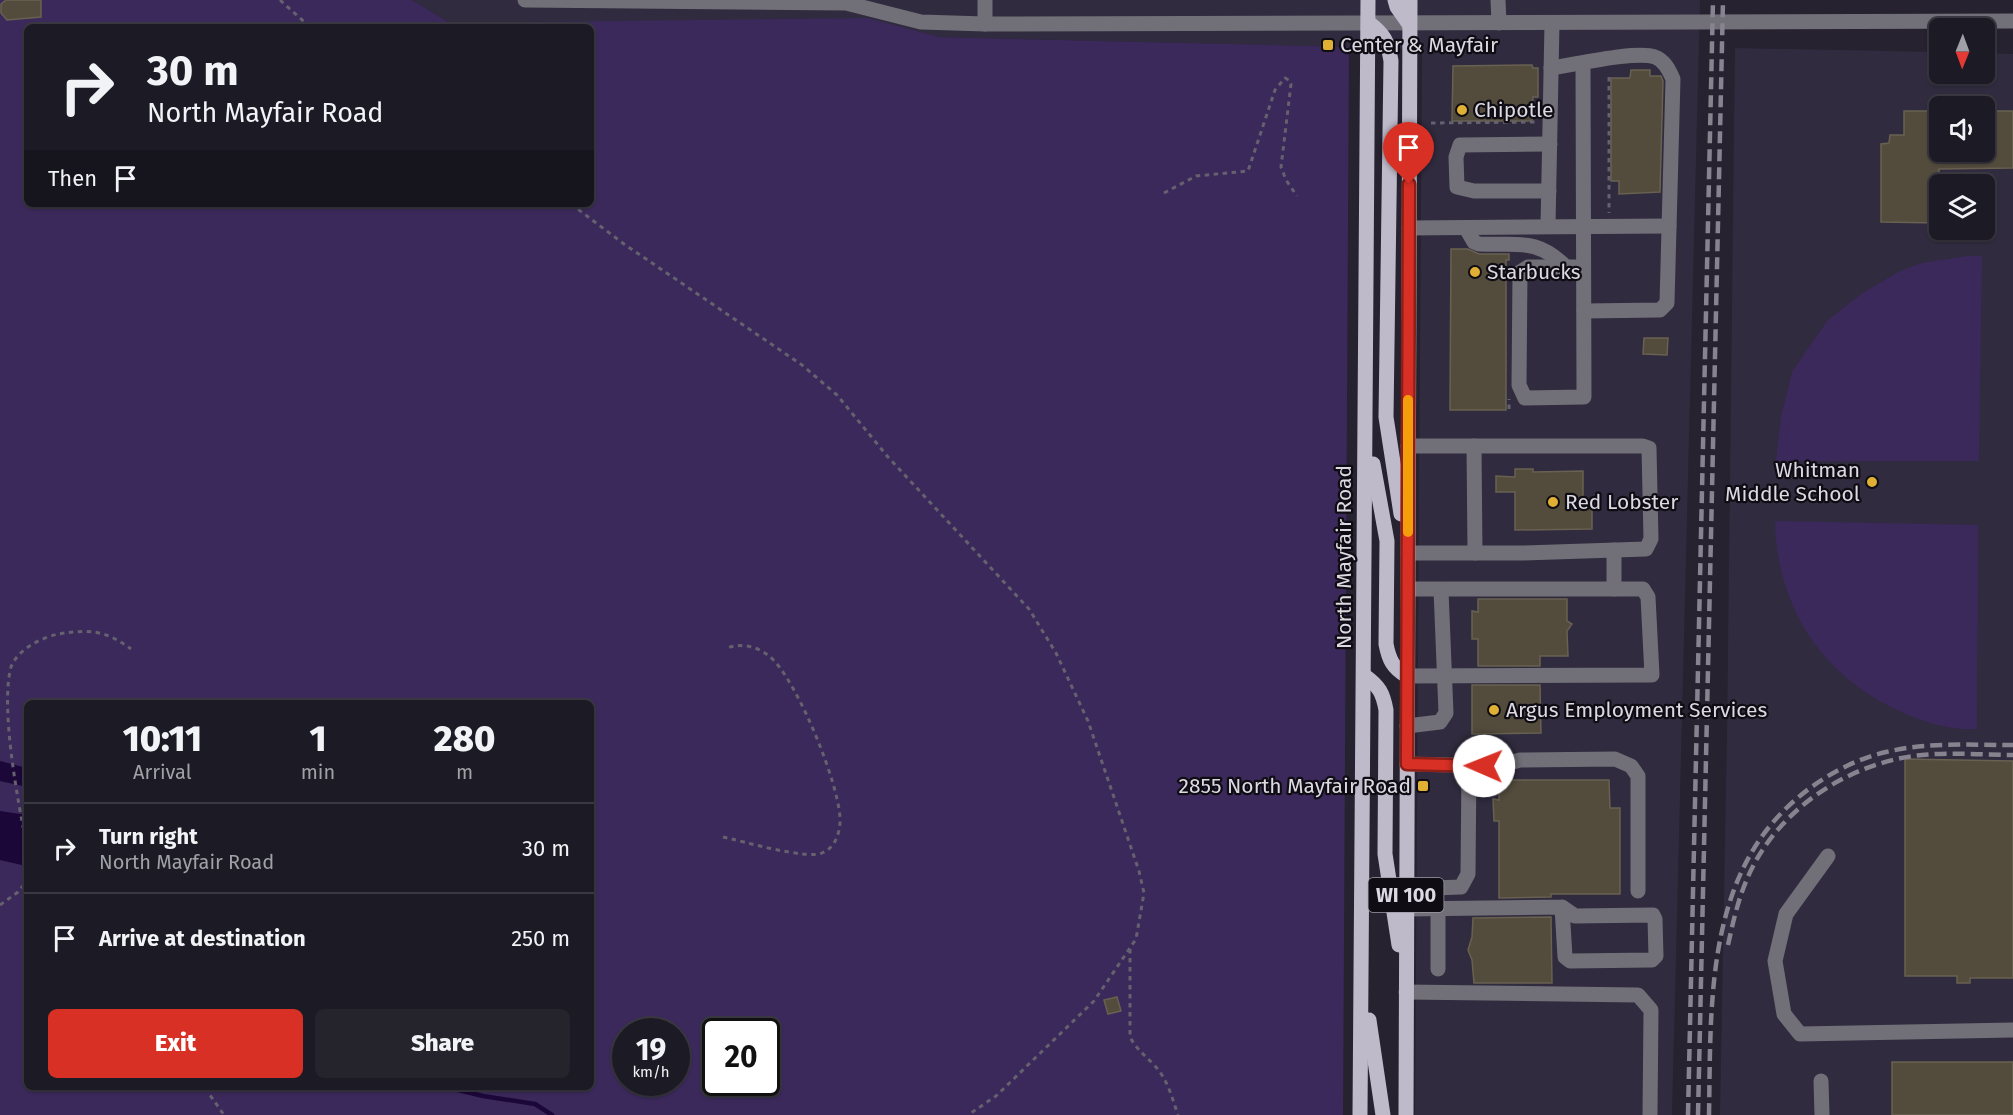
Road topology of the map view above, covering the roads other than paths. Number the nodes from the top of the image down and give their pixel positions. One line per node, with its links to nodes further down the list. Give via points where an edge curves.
1 (525, 0): 7 (street)
2 (985, 0): 13 (street)
3 (1368, 0): 10 (main road, North Mayfair Road / WI 100)
4 (1395, 0): 14 (main road)
5 (1410, 0): 14 (main road, WI 100)
6 (1498, 0): 11 (street)
7 (678, 1): 8 (street)
8 (737, 1): 13 (street, via 846,3 921,22)
9 (2013, 21): 12 (street)
10 (1368, 23): 13 (street); 14 (street); 27 (main road, North Mayfair Road / WI 100); 31 (main road, via 1388,42 1391,61 1386,417)
11 (1499, 23): 12 (street); 14 (street)
12 (1552, 23): 16 (street)
13 (985, 24)
14 (1409, 24): 22 (main road, WI 100)
15 (1583, 64): 16 (street); 20 (street, via 1640,55 1657,57 1667,66 1673,79); 21 (street)
16 (1551, 68): 17 (street)
17 (1550, 144): 18 (street); 18 (street, via 1460,145 1456,158 1457,187 1474,191)
18 (1549, 191): 19 (street)
19 (1548, 226): 21 (street); 23 (street)
20 (1669, 226): 21 (street); 26 (street, via 1667,303 1660,310)
21 (1582, 227): 25 (street)
22 (1409, 228): 23 (street); 28 (main road, WI 100)
23 (1466, 228): 24 (street, via 1479,244 1545,249)
24 (1566, 267): 25 (street); 26 (street, via 1528,267 1520,272 1519,384 1525,398 1584,397)
25 (1583, 267): 26 (street)
26 (1584, 310)
27 (1366, 426): 37 (main road, North Mayfair Road / WI 100); 38 (main road, via 1387,541 1388,657 1395,669)
28 (1408, 446): 29 (street); 31 (main road, WI 100)
29 (1474, 446): 30 (street, via 1649,448 1651,544 1646,549); 32 (street)
30 (1614, 550): 32 (street); 34 (street)
31 (1408, 553): 32 (street); 33 (main road, WI 100)
32 (1475, 553)
33 (1408, 589): 35 (street); 38 (main road, WI 100)
34 (1614, 589): 35 (street); 36 (street, via 1646,592 1652,675)
35 (1442, 590): 36 (street)
36 (1445, 674): 38 (street); 39 (street, via 1444,718 1440,722)
37 (1365, 676): 49 (main road, North Mayfair Road / WI 100); 50 (main road, via 1378,685 1386,710 1385,854)
38 (1407, 676): 39 (main road, WI 100)
39 (1407, 726): 40 (main road, WI 100)
40 (1407, 764): 41 (street); 43 (main road, WI 100)
41 (1469, 765): 43 (street, via 1468,874 1461,887); 44 (street, via 1615,759 1631,766 1638,776)
42 (1828, 856): 51 (street, via 1786,914 1775,961 1784,1014 1800,1034)
43 (1406, 889): 47 (main road, WI 100)
44 (1638, 891)
45 (1562, 907): 45 (street, via 1575,916 1653,915 1656,956 1653,960 1570,961 1565,957); 46 (street)
46 (1438, 908): 47 (street); 48 (street)
47 (1406, 909): 50 (main road, WI 100)
48 (1438, 969)
49 (1362, 979): 53 (main road, North Mayfair Road / WI 100); 54 (main road)
50 (1406, 992): 55 (main road, WI 100); 56 (street, via 1638,995 1651,1010)
51 (2013, 1030)
52 (1821, 1081): 57 (street)
53 (1360, 1115)
54 (1383, 1115)
55 (1406, 1115)
56 (1650, 1115)
57 (1822, 1115)

